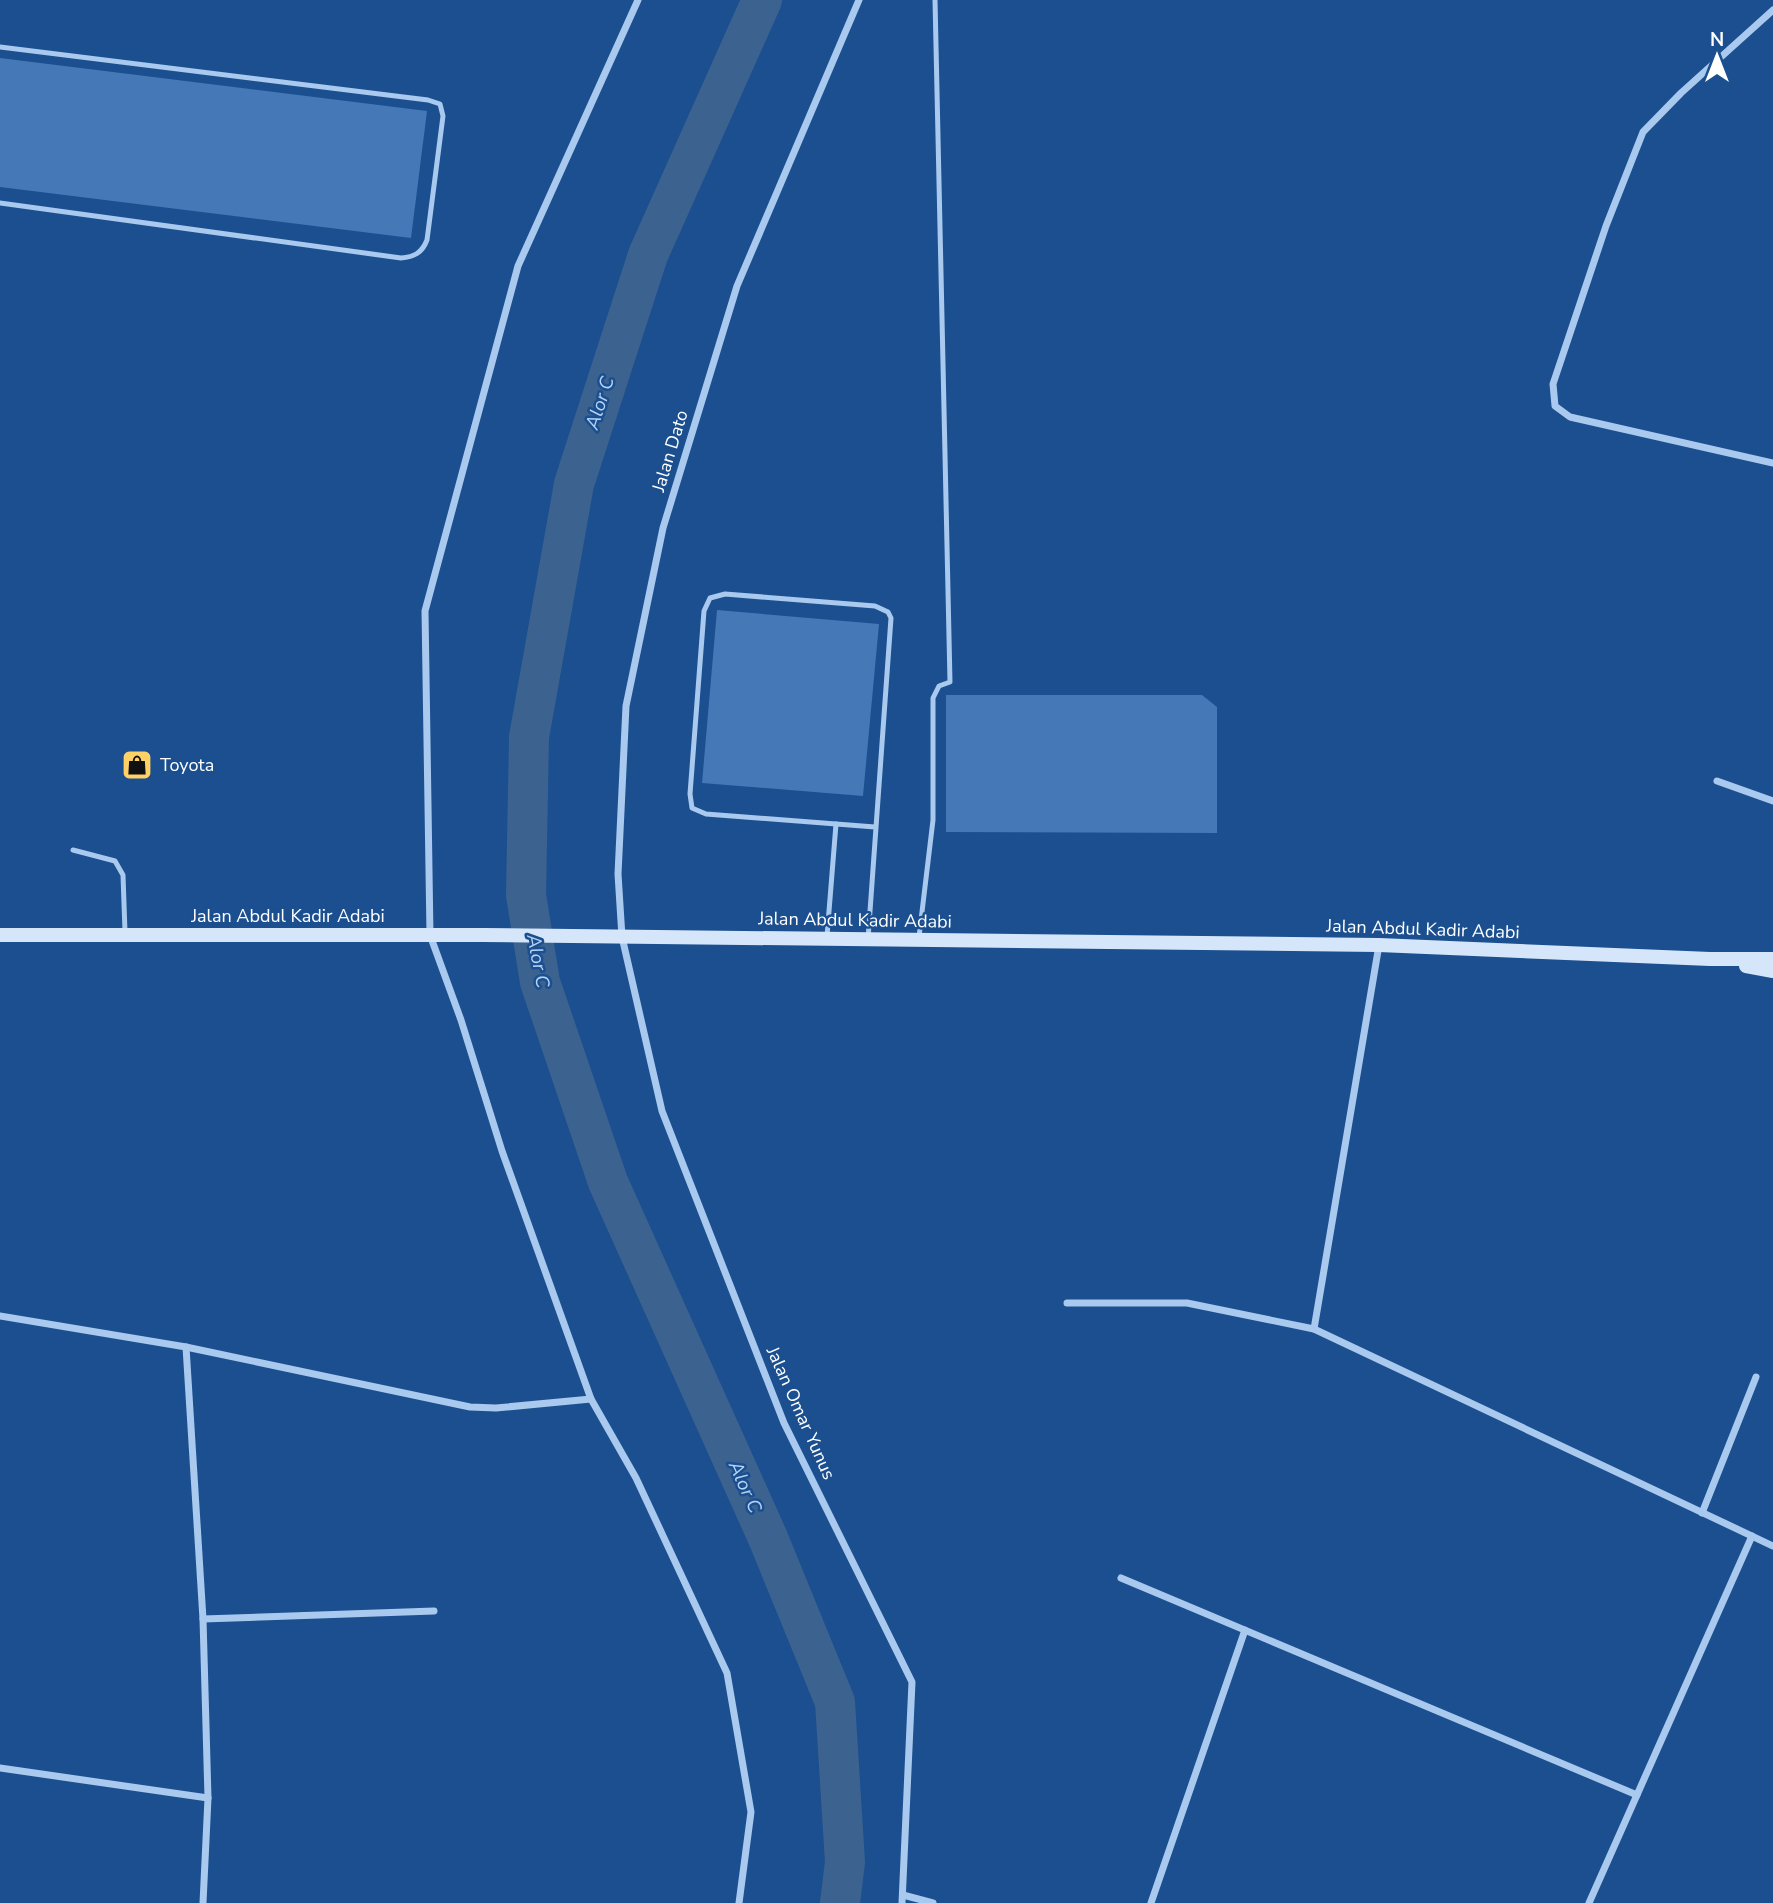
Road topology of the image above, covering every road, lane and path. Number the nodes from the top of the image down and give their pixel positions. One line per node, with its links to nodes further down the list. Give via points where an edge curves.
1 (638, 0): 15 (street, via 518,266 425,611)
2 (859, 0): 16 (street, Jalan Dato, via 737,286 663,528 626,706 618,874)
3 (935, 0): 19 (lane, via 950,682 939,686 933,698 933,820)
4 (1773, 10): 7 (street, via 1643,132 1553,384 1555,405 1570,417)
5 (0, 47): 6 (lane, via 428,100 440,104 443,116 427,240 424,248 410,257)
6 (0, 203)
7 (1773, 463)
8 (1717, 781): 9 (street)
9 (1773, 801)
10 (836, 824): 11 (lane); 11 (lane, via 705,814 692,808 704,611 710,597 726,594 875,606 888,612 892,625); 17 (lane)
11 (875, 827): 18 (lane)
12 (73, 850): 14 (lane, via 115,861 123,875)
13 (0, 935): 14 (main road, Jalan Abdul Kadir Adabi)
14 (125, 935): 15 (main road, Jalan Abdul Kadir Adabi)
15 (430, 935): 16 (main road, Jalan Abdul Kadir Adabi); 29 (street)
16 (622, 937): 17 (main road, Jalan Abdul Kadir Adabi); 40 (street, Jalan Omar Yunus, via 662,1111 784,1423 912,1682)
17 (827, 939): 18 (main road, Jalan Abdul Kadir Adabi)
18 (868, 940): 19 (main road, Jalan Abdul Kadir Adabi)
19 (918, 940): 20 (main road, Jalan Abdul Kadir Adabi)
20 (1379, 945): 21 (main road, Jalan Abdul Kadir Adabi); 26 (street)
21 (1710, 959): 22 (main road, Jalan Abdul Kadir Adabi); 23 (main road, Jalan Abdul Kadir Adabi)
22 (1773, 959)
23 (1773, 971)
24 (1067, 1303): 26 (street, via 1187,1303)
25 (0, 1316): 27 (street)
26 (1314, 1329): 30 (street)
27 (186, 1347): 29 (street, via 470,1407); 35 (street)
28 (1756, 1377): 30 (street)
29 (591, 1399): 42 (street, via 636,1478 727,1673 751,1812)
30 (1702, 1513): 31 (street)
31 (1752, 1536): 32 (street); 38 (street)
32 (1773, 1546)
33 (1121, 1578): 36 (street)
34 (434, 1611): 35 (street)
35 (203, 1619): 39 (street)
36 (1245, 1630): 38 (street); 44 (street)
37 (0, 1768): 39 (street)
38 (1637, 1795): 45 (street)
39 (208, 1798): 41 (street)
40 (902, 1899): 43 (street)
41 (203, 1903)
42 (739, 1903)
43 (933, 1903)
44 (1152, 1903)
45 (1589, 1903)

